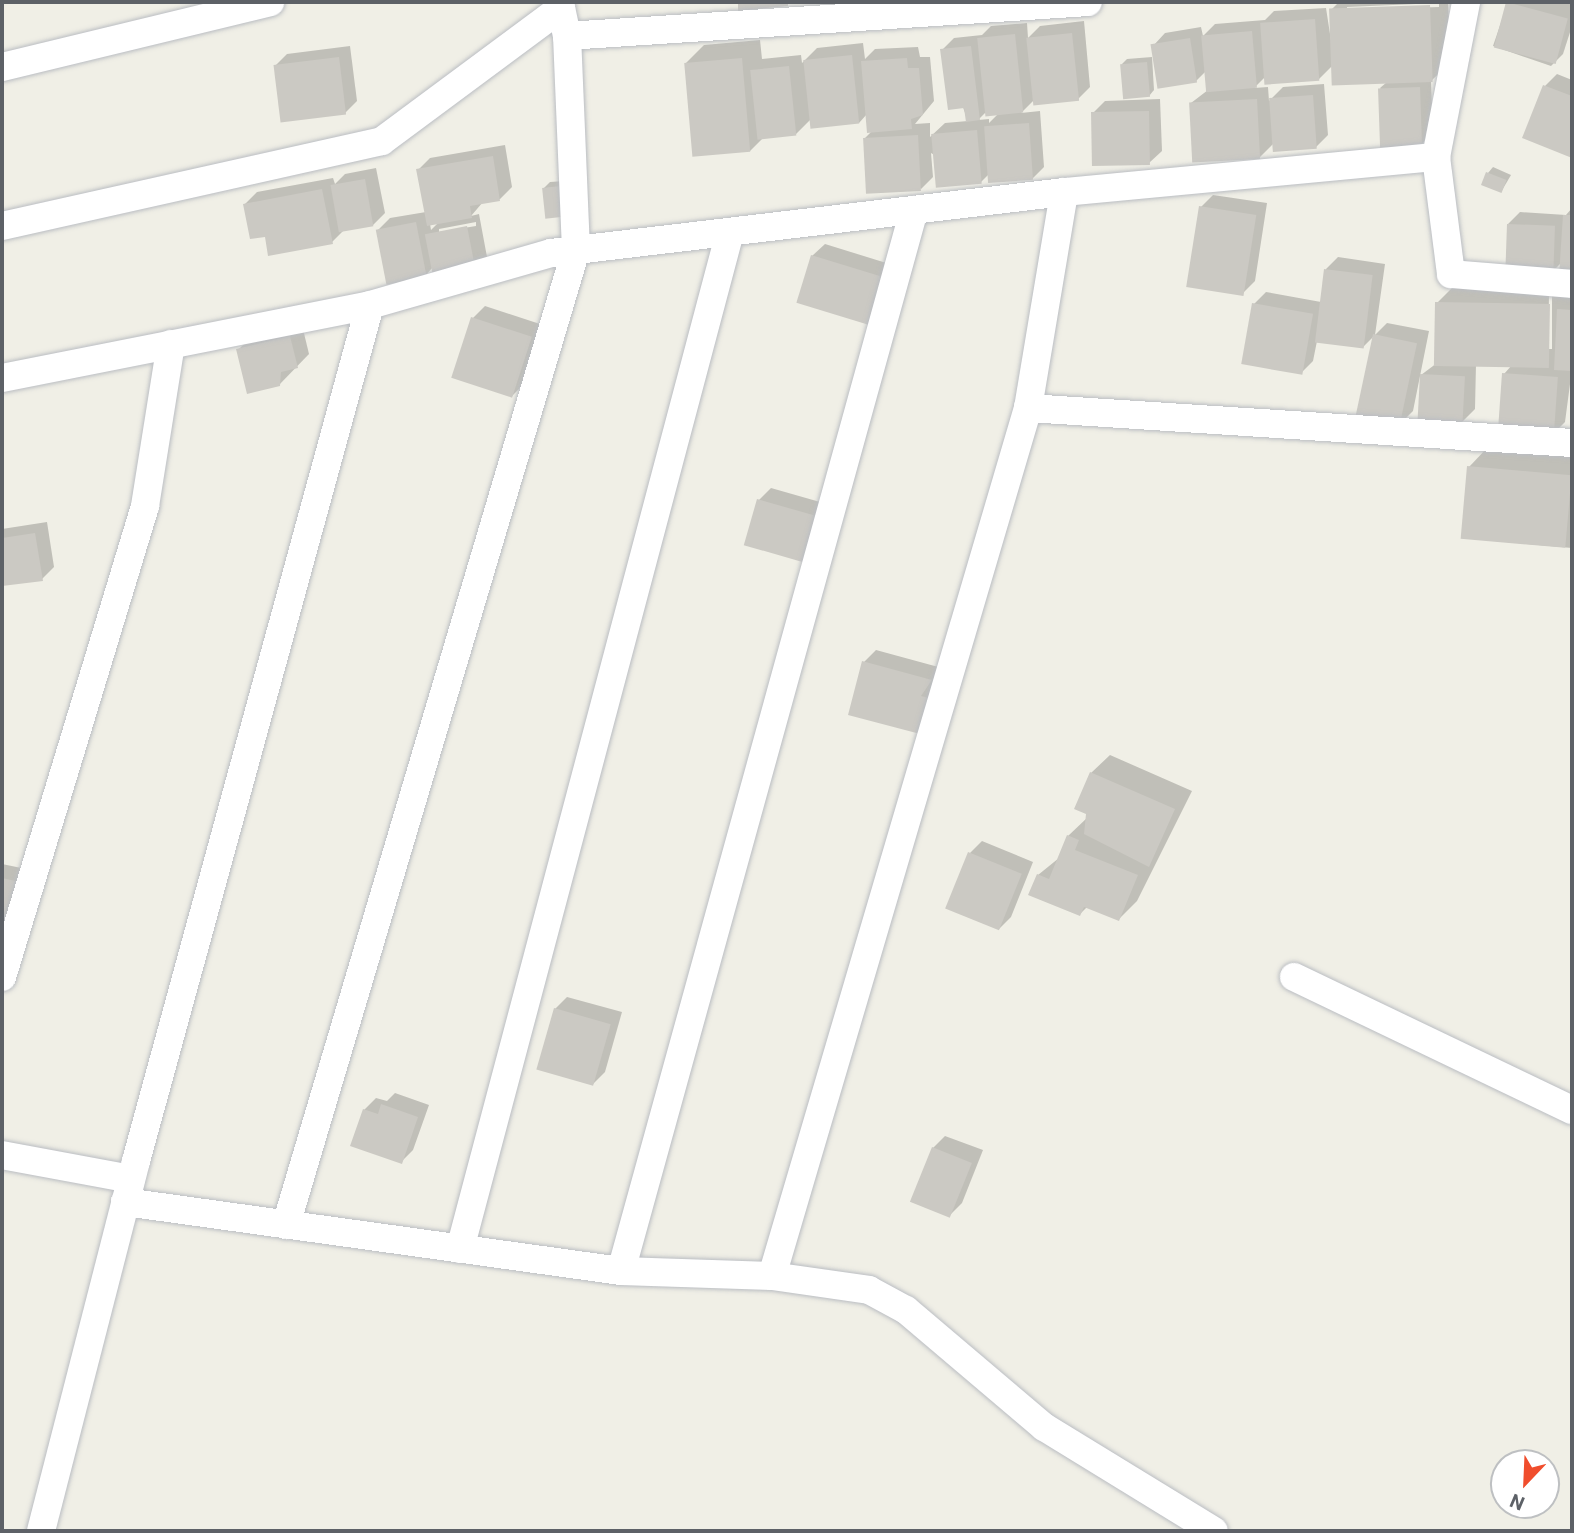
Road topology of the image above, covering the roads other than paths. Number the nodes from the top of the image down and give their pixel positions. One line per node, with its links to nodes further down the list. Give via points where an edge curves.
1 (270, 2): 6 (street)
2 (1088, 2): 5 (street)
3 (1466, 2): 7 (street)
4 (561, 5): 5 (street); 10 (street, via 382,141)
5 (567, 36): 12 (street)
6 (2, 67)
7 (1436, 157): 8 (street); 13 (street, via 1451,274)
8 (1064, 192): 9 (street); 17 (street)
9 (914, 210): 11 (street); 26 (street)
10 (2, 226)
11 (730, 232): 12 (street); 25 (street)
12 (576, 250): 14 (street, via 551,253); 24 (street)
13 (1572, 284)
14 (370, 305): 15 (street); 23 (street)
15 (171, 344): 16 (street); 19 (street, via 145,506)
16 (2, 378)
17 (1028, 408): 18 (street); 27 (street)
18 (1572, 443)
19 (2, 977)
20 (1294, 977): 21 (street)
21 (1572, 1110)
22 (2, 1155): 23 (street)
23 (128, 1191): 24 (street); 28 (street)
24 (286, 1225): 25 (street)
25 (460, 1249): 26 (street)
26 (621, 1271): 27 (street)
27 (772, 1276): 29 (street, via 869,1290 889,1299 1044,1427)
28 (41, 1531)
29 (1214, 1531)

